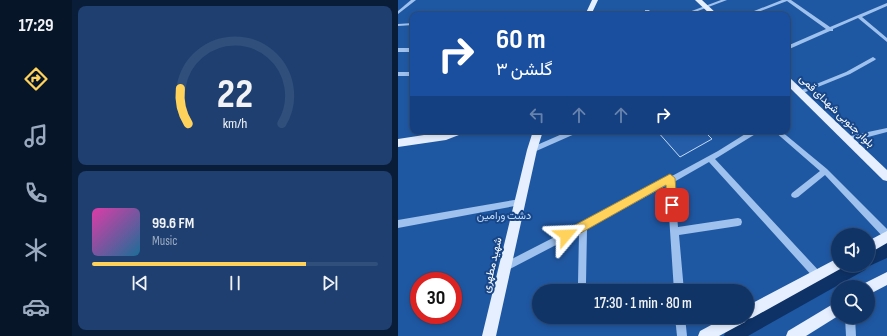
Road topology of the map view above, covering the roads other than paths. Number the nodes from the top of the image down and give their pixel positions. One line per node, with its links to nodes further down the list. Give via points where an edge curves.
1 (414, 0): 8 (street)
2 (595, 0): 9 (main road)
3 (698, 0): 7 (main road)
4 (725, 0): 7 (street)
5 (787, 0): 12 (street); 16 (street)
6 (887, 4): 13 (street)
7 (705, 7): 10 (street); 11 (main road)
8 (398, 12)
9 (589, 12)
10 (691, 12)
11 (711, 12)
12 (754, 12)
13 (859, 17): 16 (street); 17 (street)
14 (410, 24): 15 (street)
15 (398, 25)
16 (831, 30): 18 (street)
17 (887, 40)
18 (790, 47)
19 (398, 50): 20 (street)
20 (410, 50)
21 (873, 59): 25 (street, via 848,73)
22 (398, 74): 23 (street)
23 (410, 74)
24 (790, 83): 25 (main road, بلوار جنوبی شهدای قمی)
25 (801, 92): 32 (main road, بلوار جنوبی شهدای قمی)
26 (887, 130): 32 (street)
27 (452, 134): 33 (main road)
28 (537, 134): 34 (main road, شهید مطهری)
29 (568, 134): 34 (street)
30 (750, 134): 35 (street)
31 (781, 134): 36 (street)
32 (849, 139): 37 (main road, بلوار جنوبی شهدای قمی)
33 (398, 143)
34 (532, 150): 40 (main road, شهید مطهری)
35 (710, 158): 38 (street); 49 (street)
36 (825, 171): 39 (street); 45 (street)
37 (887, 177)
38 (670, 178): 43 (street); 44 (street)
39 (795, 195)
40 (520, 202): 42 (street); 47 (main road, شهید مطهری)
41 (738, 222): 44 (street)
42 (398, 224)
43 (583, 227): 47 (street); 51 (street)
44 (674, 232): 52 (street)
45 (887, 236): 46 (main road)
46 (875, 244)
47 (505, 266): 59 (main road, شهید مطهری)
48 (831, 268): 49 (main road)
49 (817, 275): 54 (main road)
50 (887, 278): 53 (main road)
51 (582, 283)
52 (678, 284)
53 (875, 285)
54 (754, 309)
55 (831, 312): 62 (main road)
56 (681, 324): 60 (street)
57 (727, 324): 61 (main road)
58 (850, 324): 63 (street)
59 (489, 336)
60 (682, 336)
61 (705, 336)
62 (793, 336)
63 (851, 336)

